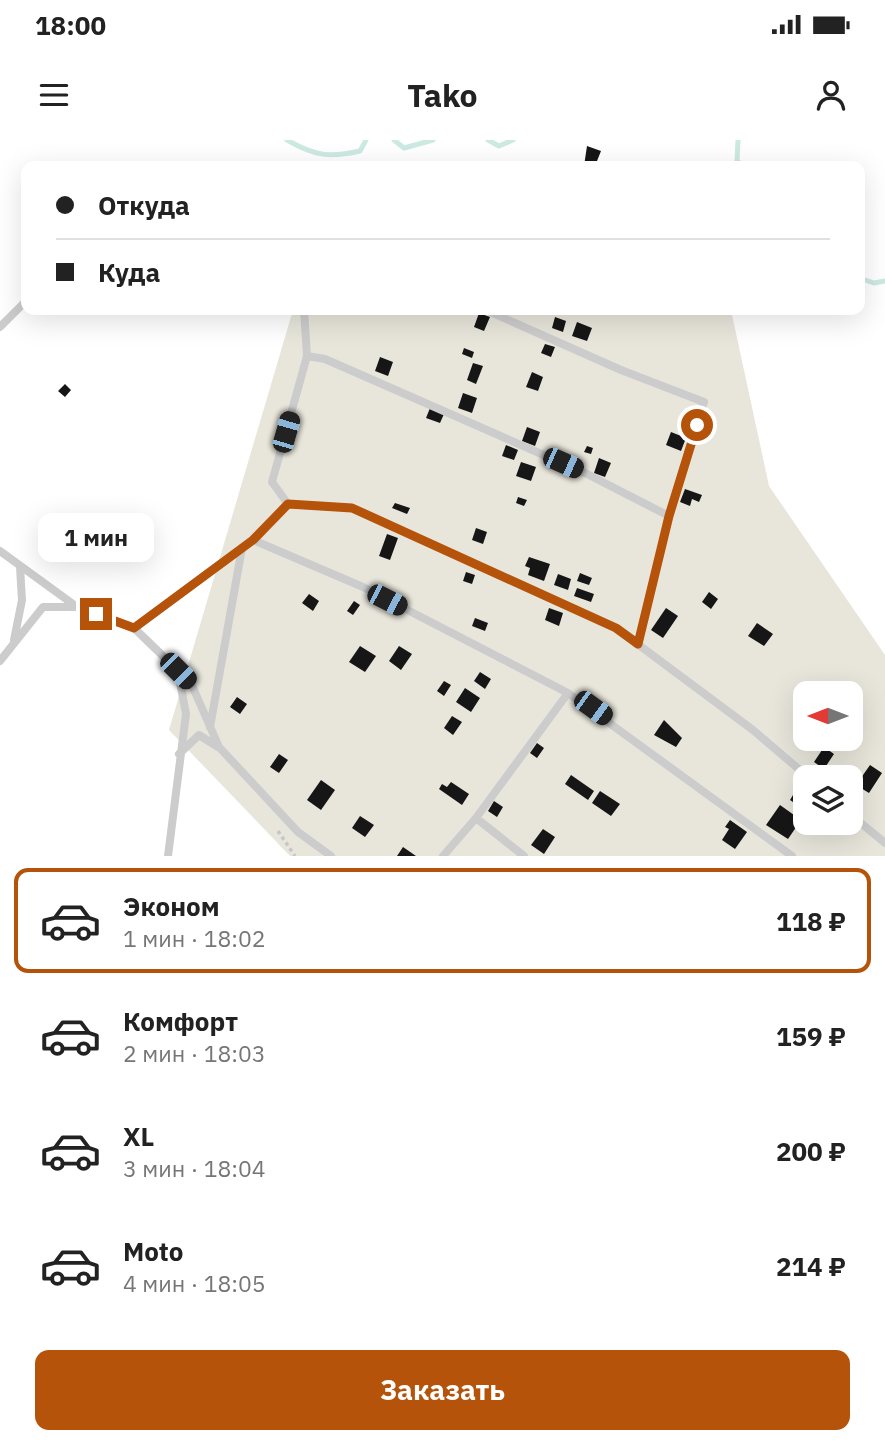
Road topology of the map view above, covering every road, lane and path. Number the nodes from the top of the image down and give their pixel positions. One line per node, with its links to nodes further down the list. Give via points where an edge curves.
1 (21, 306): 4 (lane)
2 (304, 315): 5 (lane)
3 (497, 315): 7 (lane, via 704,402)
4 (0, 327)
5 (307, 356): 6 (lane, via 272,482); 7 (lane, via 325,359 574,468)
6 (288, 504): 8 (lane); 15 (lane, via 352,508 616,628)
7 (669, 516): 15 (lane)
8 (253, 540): 9 (lane); 18 (lane, via 363,587)
9 (242, 548): 13 (lane); 19 (lane)
10 (0, 551): 11 (lane)
11 (20, 567): 12 (lane); 14 (lane, via 22,600)
12 (77, 607): 13 (lane); 14 (lane, via 43,607)
13 (134, 628): 17 (lane)
14 (13, 643): 16 (lane)
15 (638, 644): 22 (lane)
16 (0, 661)
17 (178, 671): 19 (lane, via 191,683); 21 (lane, via 186,714)
18 (568, 693): 23 (lane); 30 (lane)
19 (210, 727): 20 (lane)
20 (219, 747): 21 (lane, via 200,736); 27 (lane, via 298,832)
21 (179, 754): 26 (lane)
22 (794, 765)
23 (476, 818): 28 (lane); 29 (lane)
24 (863, 825): 25 (lane)
25 (885, 843)
26 (168, 856)
27 (331, 856)
28 (443, 856)
29 (524, 856)
30 (792, 856)

